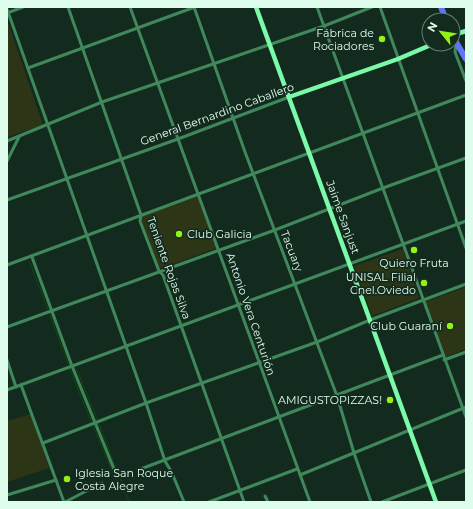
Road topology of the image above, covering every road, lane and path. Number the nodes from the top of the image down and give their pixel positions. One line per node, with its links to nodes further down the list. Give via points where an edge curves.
1 (23, 7): 9 (street)
2 (68, 7): 13 (street, Teniente Rojas Silva)
3 (130, 7): 11 (street, Antonio Vera Centurión)
4 (194, 7): 11 (street); 19 (street, Tacuary)
5 (256, 7): 12 (main road, Jaime Sanjust)
6 (317, 7): 10 (street)
7 (372, 7): 10 (street)
8 (380, 7): 17 (street)
9 (7, 12): 20 (street)
10 (324, 26): 12 (street); 21 (street)
11 (138, 29): 13 (street); 23 (street, Antonio Vera Centurión)
12 (270, 45): 19 (street); 25 (main road, Jaime Sanjust)
13 (83, 48): 20 (street); 26 (street, Teniente Rojas Silva)
14 (421, 49): 17 (main road, General Bernardino Caballero)
15 (461, 50): 18 (highway)
16 (455, 52): 22 (street)
17 (398, 59): 21 (main road, General Bernardino Caballero); 27 (street)
18 (466, 59)
19 (213, 64): 23 (street); 28 (street, Tacuary)
20 (28, 68): 29 (street)
21 (342, 78): 25 (main road, General Bernardino Caballero); 30 (street)
22 (466, 81)
23 (158, 83): 26 (street); 32 (street, Antonio Vera Centurión)
24 (466, 95): 27 (street)
25 (289, 97): 28 (street, General Bernardino Caballero); 34 (main road, Jaime Sanjust)
26 (102, 102): 29 (street); 36 (street, Teniente Rojas Silva)
27 (418, 113): 30 (street); 38 (street)
28 (233, 118): 32 (street, General Bernardino Caballero); 39 (street, Tacuary)
29 (48, 124): 31 (street); 40 (street)
30 (363, 133): 34 (street); 41 (street)
31 (19, 137): 33 (street); 37 (street)
32 (178, 139): 36 (street, General Bernardino Caballero); 42 (street, Antonio Vera Centurión)
33 (7, 141)
34 (310, 154): 39 (street); 44 (main road, Jaime Sanjust)
35 (466, 158): 38 (street)
36 (121, 159): 40 (street, General Bernardino Caballero); 45 (street, Teniente Rojas Silva)
37 (7, 161)
38 (437, 168): 41 (street); 47 (street)
39 (253, 173): 42 (street); 48 (street, Tacuary)
40 (66, 178): 43 (street, General Bernardino Caballero); 49 (street)
41 (383, 188): 44 (street); 50 (street)
42 (199, 193): 45 (street); 52 (street, Antonio Vera Centurión)
43 (7, 200)
44 (330, 208): 48 (street); 54 (main road, Jaime Sanjust)
45 (141, 215): 49 (street); 56 (street, Teniente Rojas Silva, via 140,221)
46 (466, 221): 47 (street)
47 (457, 224): 50 (street); 51 (street)
48 (275, 230): 52 (street); 57 (street, Tacuary)
49 (86, 236): 53 (street); 59 (street)
50 (404, 244): 54 (street); 60 (street)
51 (466, 248)
52 (219, 249): 56 (street); 61 (street, Antonio Vera Centurión)
53 (32, 257): 55 (street); 62 (street)
54 (350, 263): 57 (street); 63 (main road, Jaime Sanjust)
55 (7, 265)
56 (159, 271): 59 (street); 64 (street, Teniente Rojas Silva, via 163,275)
57 (295, 284): 61 (street); 66 (street, Tacuary)
58 (466, 284): 60 (street)
59 (106, 291): 62 (street); 67 (street)
60 (423, 300): 63 (street); 69 (street)
61 (238, 304): 64 (street); 72 (street, Antonio Vera Centurión)
62 (52, 311): 65 (street); 73 (street)
63 (370, 320): 66 (street); 74 (main road, Jaime Sanjust)
64 (181, 325): 67 (street); 75 (street, Teniente Rojas Silva)
65 (7, 327)
66 (317, 342): 72 (street); 79 (street, Tacuary)
67 (126, 346): 73 (street); 80 (street)
68 (466, 352): 71 (street)
69 (443, 355): 71 (street); 74 (street)
70 (7, 360): 77 (street)
71 (444, 360): 81 (street)
72 (258, 363): 75 (street); 82 (street, Antonio Vera Centurión)
73 (72, 366): 76 (street); 84 (street)
74 (390, 377): 79 (street); 85 (main road, Jaime Sanjust)
75 (201, 383): 80 (street); 86 (street, Teniente Rojas Silva)
76 (21, 385): 77 (street); 87 (street)
77 (16, 387): 78 (street)
78 (7, 390)
79 (337, 396): 82 (street); 88 (street, Tacuary)
80 (146, 403): 84 (street); 89 (street)
81 (464, 408): 83 (street); 85 (street)
82 (278, 417): 86 (street); 91 (street, Antonio Vera Centurión)
83 (466, 417)
84 (95, 423): 87 (street); 93 (street)
85 (409, 430): 88 (street); 97 (main road, Jaime Sanjust)
86 (221, 438): 89 (street); 98 (street, Teniente Rojas Silva)
87 (43, 444): 95 (street)
88 (354, 453): 94 (street); 107 (street, Tacuary)
89 (164, 461): 90 (street); 102 (street)
90 (138, 470)
91 (297, 470): 94 (street, Antonio Vera Centurión); 98 (street)
92 (466, 470): 97 (street)
93 (116, 474)
94 (300, 475): 106 (street, Antonio Vera Centurión)
95 (56, 480): 99 (street); 101 (street)
96 (102, 483): 101 (street)
97 (429, 484): 108 (street); 109 (main road, Jaime Sanjust)
98 (239, 490): 103 (street); 104 (street, Teniente Rojas Silva)
99 (7, 495)
100 (265, 496): 105 (street)
101 (64, 502)
102 (184, 502)
103 (208, 502)
104 (244, 502)
105 (268, 502)
106 (310, 502)
107 (371, 502)
108 (382, 502)
109 (436, 502)

